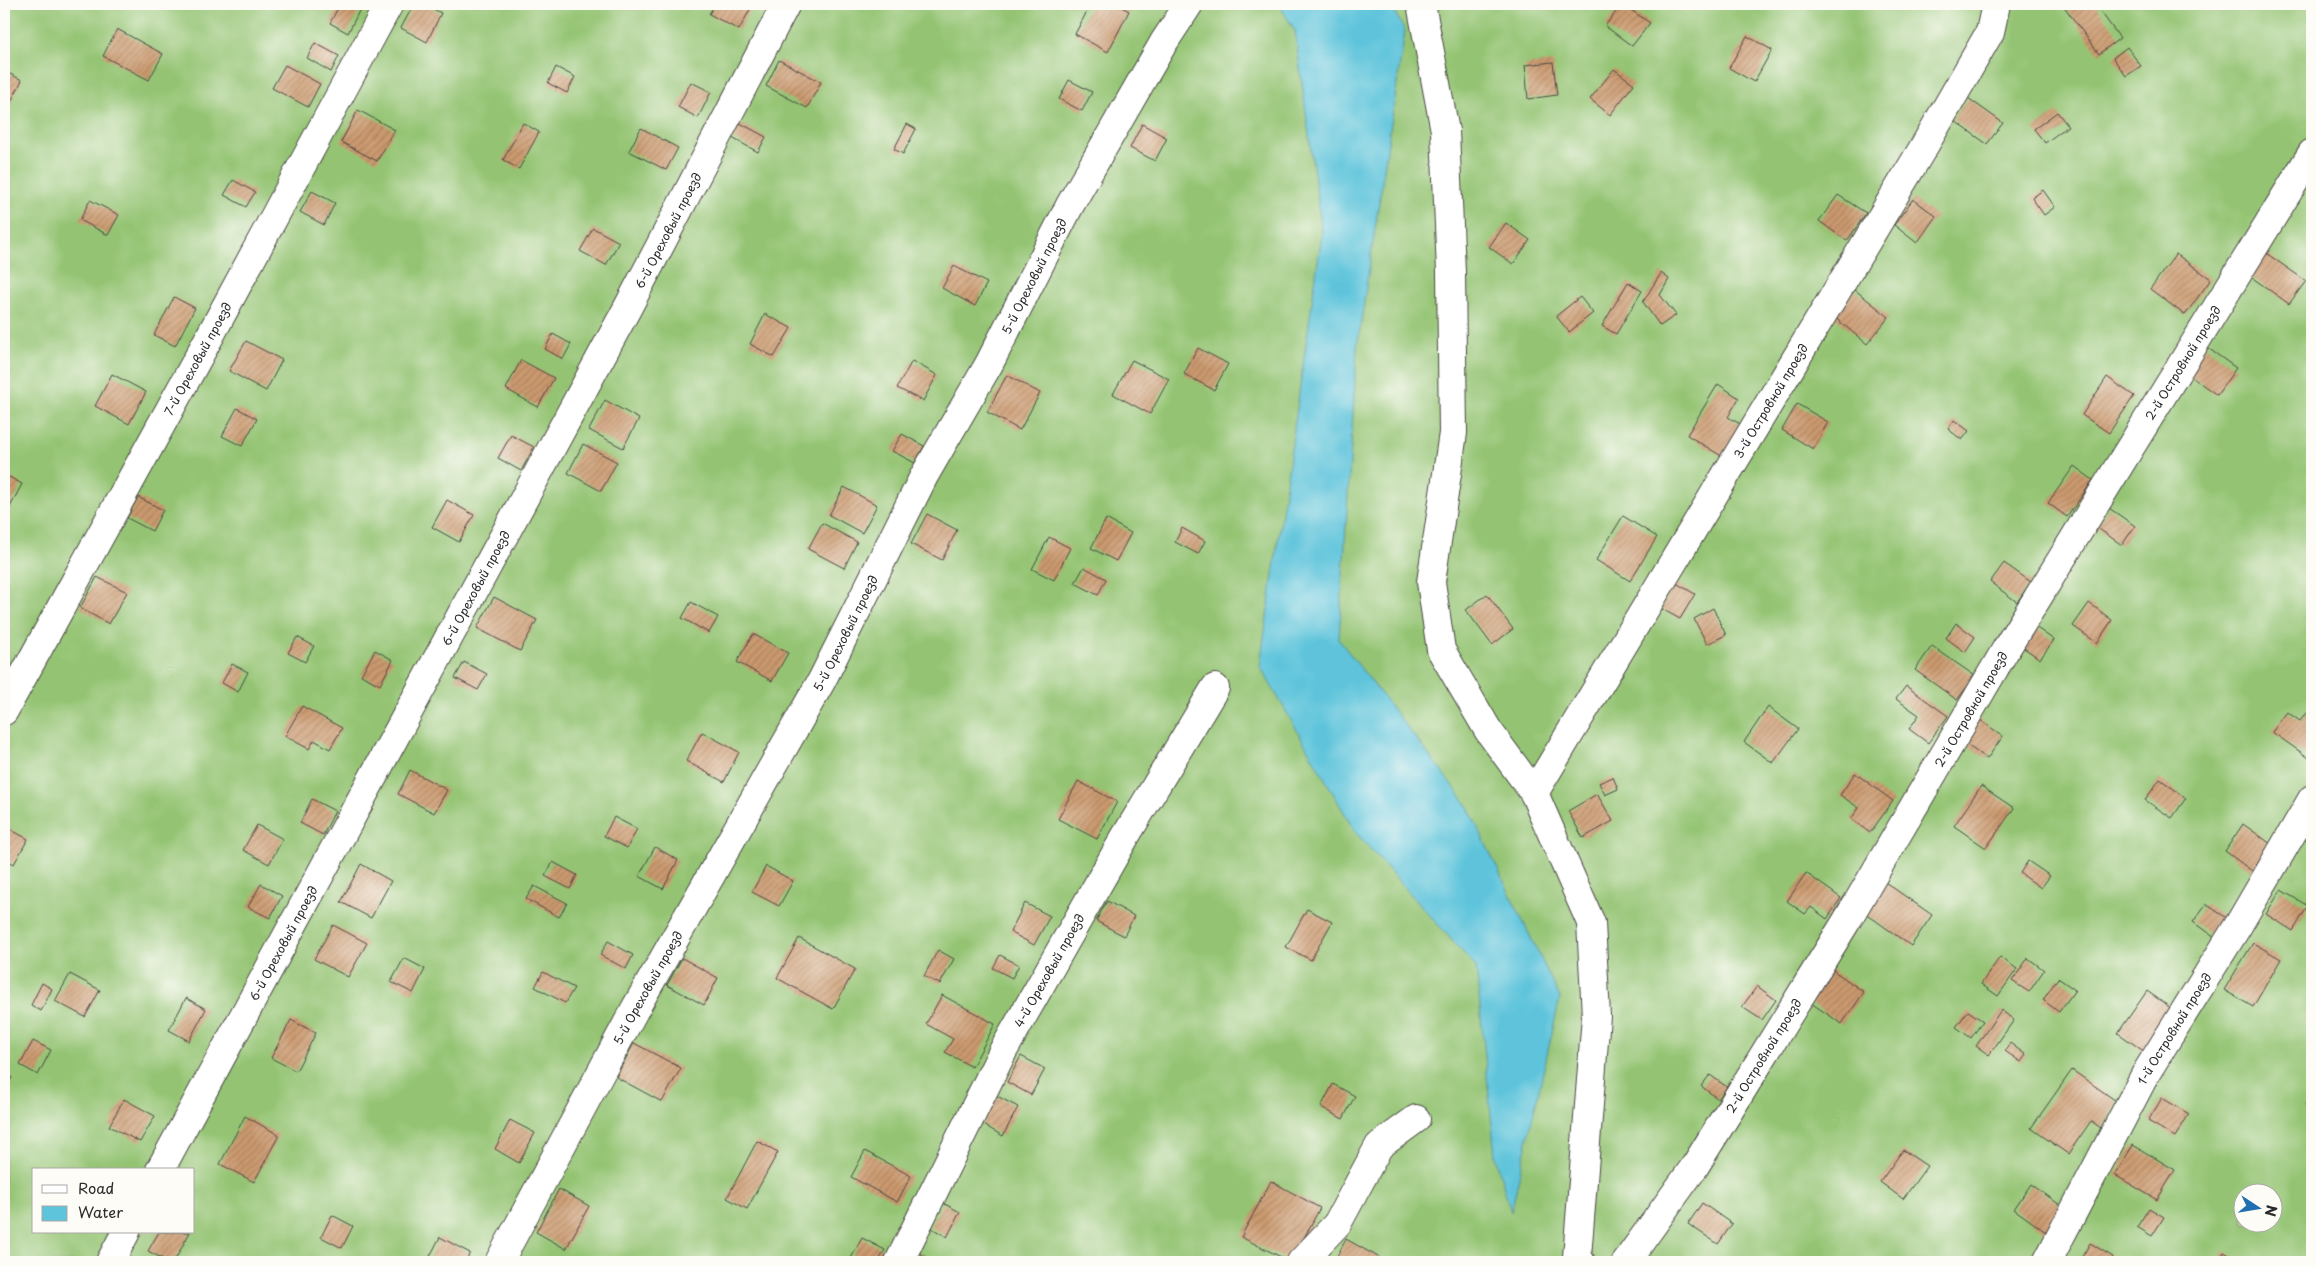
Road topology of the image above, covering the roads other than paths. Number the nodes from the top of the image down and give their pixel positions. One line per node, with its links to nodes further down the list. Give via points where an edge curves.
1 (389, 4): 8 (street, 7-й Ореховый проезд)
2 (786, 4): 12 (street, 6-й Ореховый проезд, via 628,307)
3 (1189, 4): 15 (street, 5-й Ореховый проезд, via 1070,204 989,364 924,476 822,680 635,1009)
4 (1420, 4): 9 (street, via 1445,131 1451,272 1453,433 1432,592 1441,650 1488,730)
5 (1996, 4): 9 (street, 3-й Островной проезд, via 1990,32 1931,134)
6 (2312, 153): 19 (street, 2-й Островной проезд, via 2006,649 1836,939 1695,1166)
7 (1215, 688): 16 (street, 4-й Ореховый проезд, via 1125,837 1003,1051)
8 (4, 711)
9 (1534, 793): 18 (street, via 1590,923 1596,1016 1577,1257)
10 (2312, 799): 20 (street, 1-й Островной проезд, via 2146,1073)
11 (1416, 1119): 17 (street, via 1379,1146 1337,1224)
12 (161, 1168)
13 (125, 1234): 14 (street)
14 (110, 1262)
15 (499, 1262)
16 (899, 1262)
17 (1301, 1262)
18 (1581, 1262)
19 (1626, 1262)
20 (2047, 1262)

